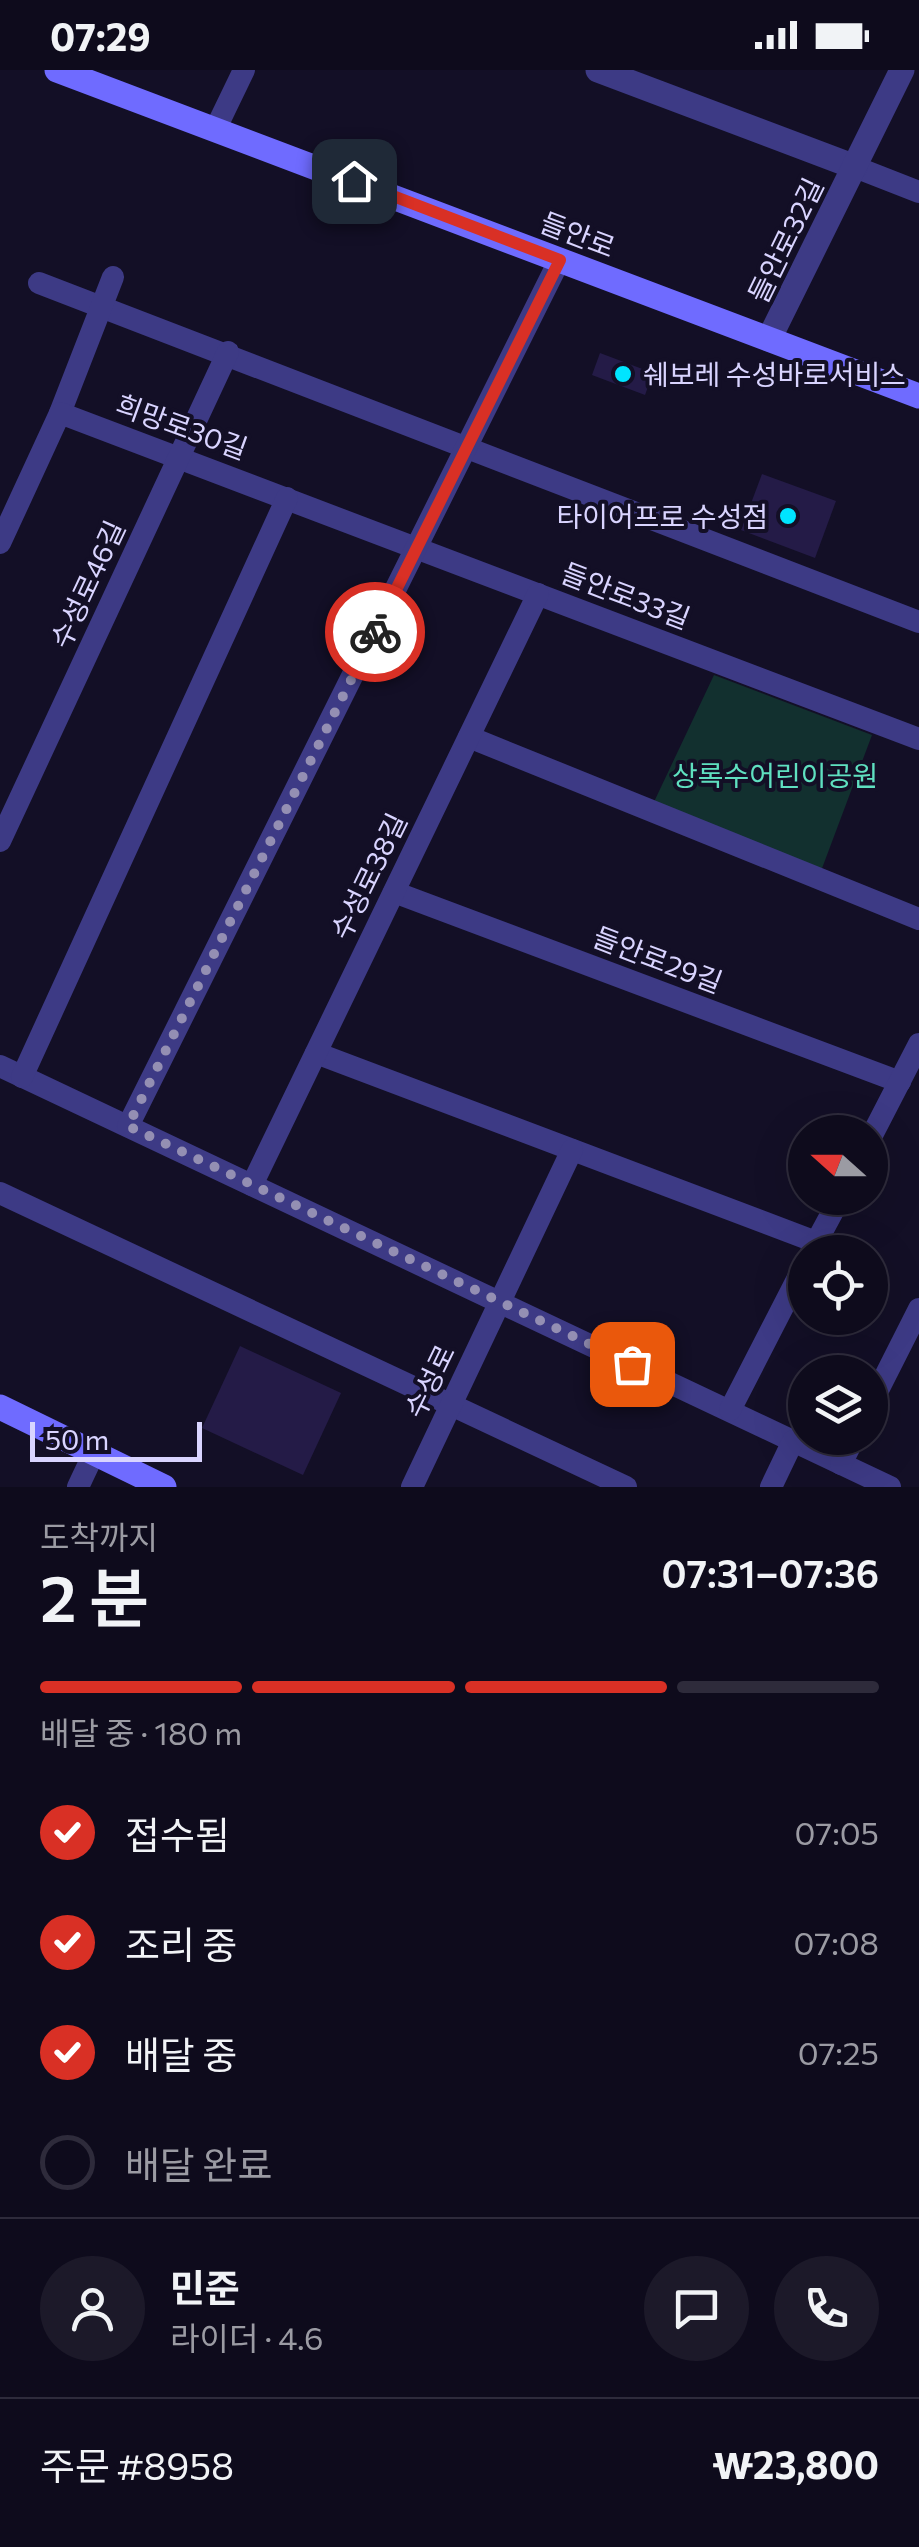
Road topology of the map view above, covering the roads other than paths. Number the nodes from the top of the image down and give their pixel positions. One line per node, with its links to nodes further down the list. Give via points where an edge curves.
1 (56, 70): 6 (main road, 들안로)
2 (244, 70): 6 (street)
3 (598, 70): 7 (street, 들안로32길)
4 (906, 70): 5 (street); 7 (street, 들안로32길)
5 (919, 74)
6 (216, 128): 9 (main road, 들안로)
7 (855, 167): 8 (street); 13 (street, 들안로32길)
8 (919, 192)
9 (560, 260): 13 (main road, 들안로); 17 (street)
10 (113, 277): 12 (street)
11 (39, 283): 12 (street)
12 (101, 307): 14 (street); 16 (street)
13 (769, 339): 15 (main road, 들안로)
14 (228, 352): 17 (street); 18 (street, 수성로46길)
15 (919, 396)
16 (60, 413): 18 (street, 희망로30길); 20 (street)
17 (467, 445): 21 (street); 23 (street)
18 (179, 457): 19 (street, 희망로30길); 26 (street, 수성로46길)
19 (287, 498): 21 (street, 희망로30길); 32 (street)
20 (0, 543)
21 (417, 548): 22 (street, 들안로33길); 35 (street)
22 (538, 594): 24 (street, 수성로38길); 25 (street, 들안로33길)
23 (919, 622)
24 (469, 737): 27 (street, 수성로38길); 28 (street)
25 (919, 738)
26 (0, 841)
27 (394, 892): 30 (street, 수성로38길); 33 (street, 들안로29길)
28 (919, 920)
29 (919, 1044): 33 (street)
30 (316, 1053): 36 (street); 37 (street, 수성로38길)
31 (0, 1066): 32 (street)
32 (22, 1077): 35 (street)
33 (900, 1082): 34 (street)
34 (883, 1115)
35 (128, 1126): 37 (street)
36 (572, 1150): 39 (street); 41 (street, 수성로)
37 (252, 1185): 41 (street)
38 (0, 1193): 44 (street)
39 (788, 1237)
40 (788, 1297): 46 (street)
41 (502, 1303): 44 (street, 수성로); 46 (street)
42 (919, 1310): 43 (street)
43 (888, 1371)
44 (450, 1404): 55 (street, 수성로); 56 (street)
45 (0, 1407): 48 (main road)
46 (730, 1410): 47 (street)
47 (788, 1438)
48 (94, 1453): 53 (street); 54 (main road)
49 (788, 1453): 57 (street)
50 (823, 1455): 52 (street)
51 (846, 1455): 52 (street)
52 (841, 1464): 58 (street)
53 (78, 1487)
54 (164, 1487)
55 (412, 1487)
56 (626, 1487)
57 (771, 1487)
58 (890, 1487)

